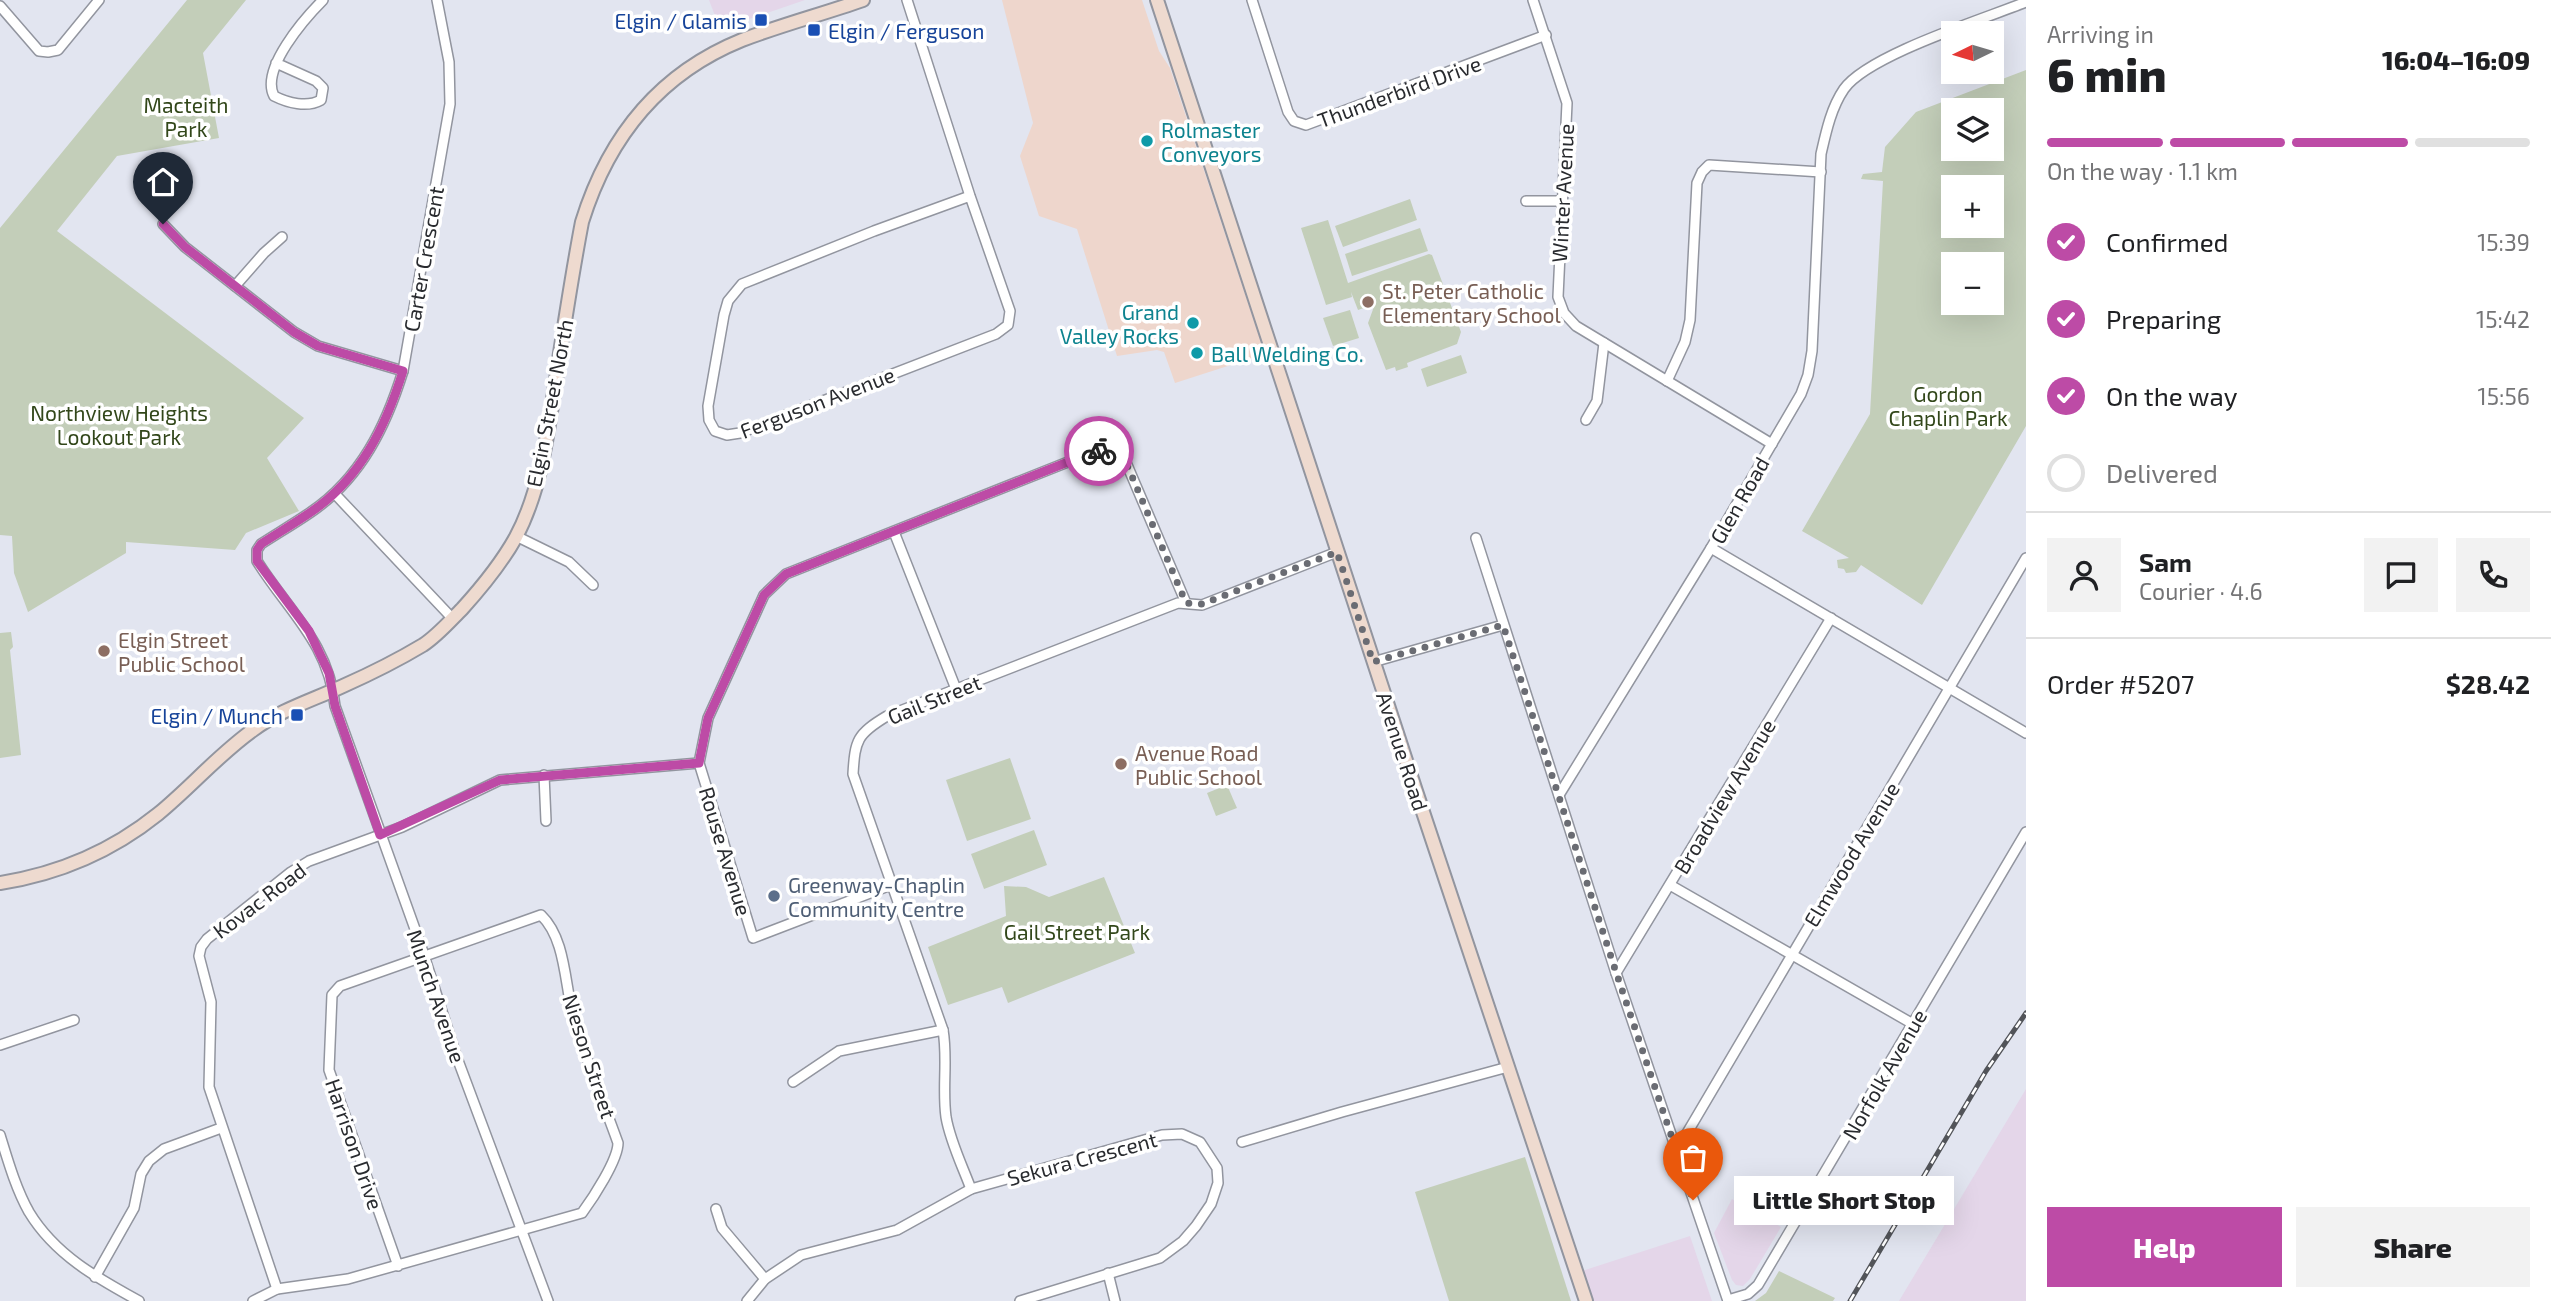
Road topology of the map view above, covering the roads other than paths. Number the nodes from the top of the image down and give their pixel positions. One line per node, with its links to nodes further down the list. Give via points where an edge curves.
1 (99, 0): 10 (street, via 58,50 48,52 39,51)
2 (323, 0): 12 (street)
3 (437, 0): 21 (street, Carter Crescent, via 449,62 450,104)
4 (863, 0): 27 (street, Elgin Street North, via 718,51 678,76 626,128 605,163 582,222 546,440)
5 (907, 0): 14 (street, Ferguson Avenue)
6 (1157, 0): 30 (street, Avenue Road)
7 (1252, 0): 11 (street, Thunderbird Drive, via 1288,112 1294,121 1306,125)
8 (1533, 0): 11 (street, Winter Avenue)
9 (2026, 2): 13 (street, Glen Road, via 1896,53 1857,75 1844,89 1827,124)
10 (0, 6)
11 (1546, 35): 16 (street, Winter Avenue, via 1567,103)
12 (276, 63): 12 (street, via 316,81 323,88 321,100 309,105 274,96 270,83)
13 (1821, 172): 22 (street, via 1709,165 1702,172 1690,320); 24 (street, Glen Road, via 1808,376)
14 (970, 196): 14 (street, Ferguson Avenue, via 1010,311 1008,325 996,334 740,433 715,431 708,406 723,315 742,284)
15 (1526, 201): 16 (street)
16 (1561, 201): 20 (street, Winter Avenue, via 1558,297 1576,326)
17 (163, 224): 19 (street)
18 (282, 237): 19 (street)
19 (235, 286): 21 (street, via 318,346)
20 (1604, 343): 22 (street, Winter Avenue); 23 (street, via 1597,401)
21 (403, 371): 25 (street, Carter Crescent, via 381,432)
22 (1667, 382): 24 (street, Winter Avenue)
23 (1586, 420)
24 (1772, 444): 29 (street, Glen Road)
25 (335, 494): 34 (street); 40 (street, Carter Crescent, via 257,550 264,572 309,631)
26 (894, 532): 33 (street, Rouse Avenue, via 1093,452 1122,453); 38 (street); 42 (street, Rouse Avenue, via 786,574 764,595 708,718)
27 (516, 536): 32 (street, via 569,562); 34 (street, Elgin Street North, via 488,580)
28 (1476, 538): 36 (street)
29 (1711, 548): 35 (street); 44 (street, Glen Road)
30 (1337, 552): 33 (street, Gail Street, via 1202,604); 37 (street, Avenue Road)
31 (2026, 558): 39 (street, Elmwood Avenue)
32 (593, 585)
33 (1186, 603): 38 (street, Gail Street)
34 (453, 618): 40 (street, Elgin Street North, via 425,644)
35 (1831, 618): 39 (street); 50 (street, Broadview Avenue)
36 (1503, 625): 37 (street); 44 (street)
37 (1373, 662): 58 (street, Avenue Road)
38 (956, 689): 49 (street, Gail Street, via 887,716 867,728 855,746 853,774)
39 (1949, 689): 41 (street); 52 (street, Elmwood Avenue)
40 (333, 690): 47 (street, Munch Avenue); 48 (street, Elgin Street North, via 254,729 133,833 67,867)
41 (2026, 733)
42 (699, 763): 43 (street, Kovac Road); 49 (street, Rouse Avenue, via 753,938)
43 (544, 775): 45 (street); 47 (street, Kovac Road, via 500,780)
44 (1559, 795): 53 (street)
45 (545, 821)
46 (2026, 832): 55 (street, Norfolk Avenue)
47 (380, 835): 51 (street, Munch Avenue); 60 (street, Kovac Road, via 291,872 201,947 200,965 211,1002 209,1087)
48 (0, 883)
49 (891, 885): 56 (street, Gail Street)
50 (1670, 885): 52 (street); 53 (street, Broadview Avenue)
51 (424, 955): 66 (street, Munch Avenue); 66 (street, Nieson Street, via 531,916 541,915 550,923 575,1024 618,1147 582,1213); 67 (street, Harrison Drive, via 340,986 332,995 329,1070)
52 (1791, 956): 55 (street); 63 (street, Elmwood Avenue)
53 (1616, 972): 63 (street)
54 (74, 1020): 57 (street)
55 (1913, 1024): 72 (street, Norfolk Avenue, via 1758,1285 1748,1294)
56 (943, 1030): 59 (street, via 839,1051); 64 (street, Gail Street, via 946,1114)
57 (0, 1045)
58 (1508, 1067): 62 (street); 79 (street, Avenue Road)
59 (793, 1082)
60 (222, 1128): 69 (street, via 164,1149 149,1161 141,1174 134,1208); 71 (street, Kovac Road)
61 (0, 1135): 69 (street, via 29,1212 69,1258)
62 (1242, 1142)
63 (1677, 1150): 72 (street)
64 (971, 1189): 68 (street, Sekura Crescent, via 1162,1135 1182,1134 1200,1142 1217,1168 1212,1204 1183,1241 1160,1258); 70 (street, Sekura Crescent, via 897,1230 801,1255)
65 (716, 1209): 70 (street, via 722,1228)
66 (522, 1231): 67 (street); 75 (street, Munch Avenue)
67 (398, 1266): 71 (street, via 348,1279)
68 (1108, 1273): 77 (street, Sekura Crescent); 78 (street)
69 (95, 1276): 73 (street)
70 (765, 1279): 76 (street, Sekura Crescent)
71 (276, 1289): 74 (street)
72 (1728, 1300)
73 (139, 1301)
74 (253, 1301)
75 (548, 1301)
76 (747, 1301)
77 (1020, 1301)
78 (1115, 1301)
79 (1586, 1301)

